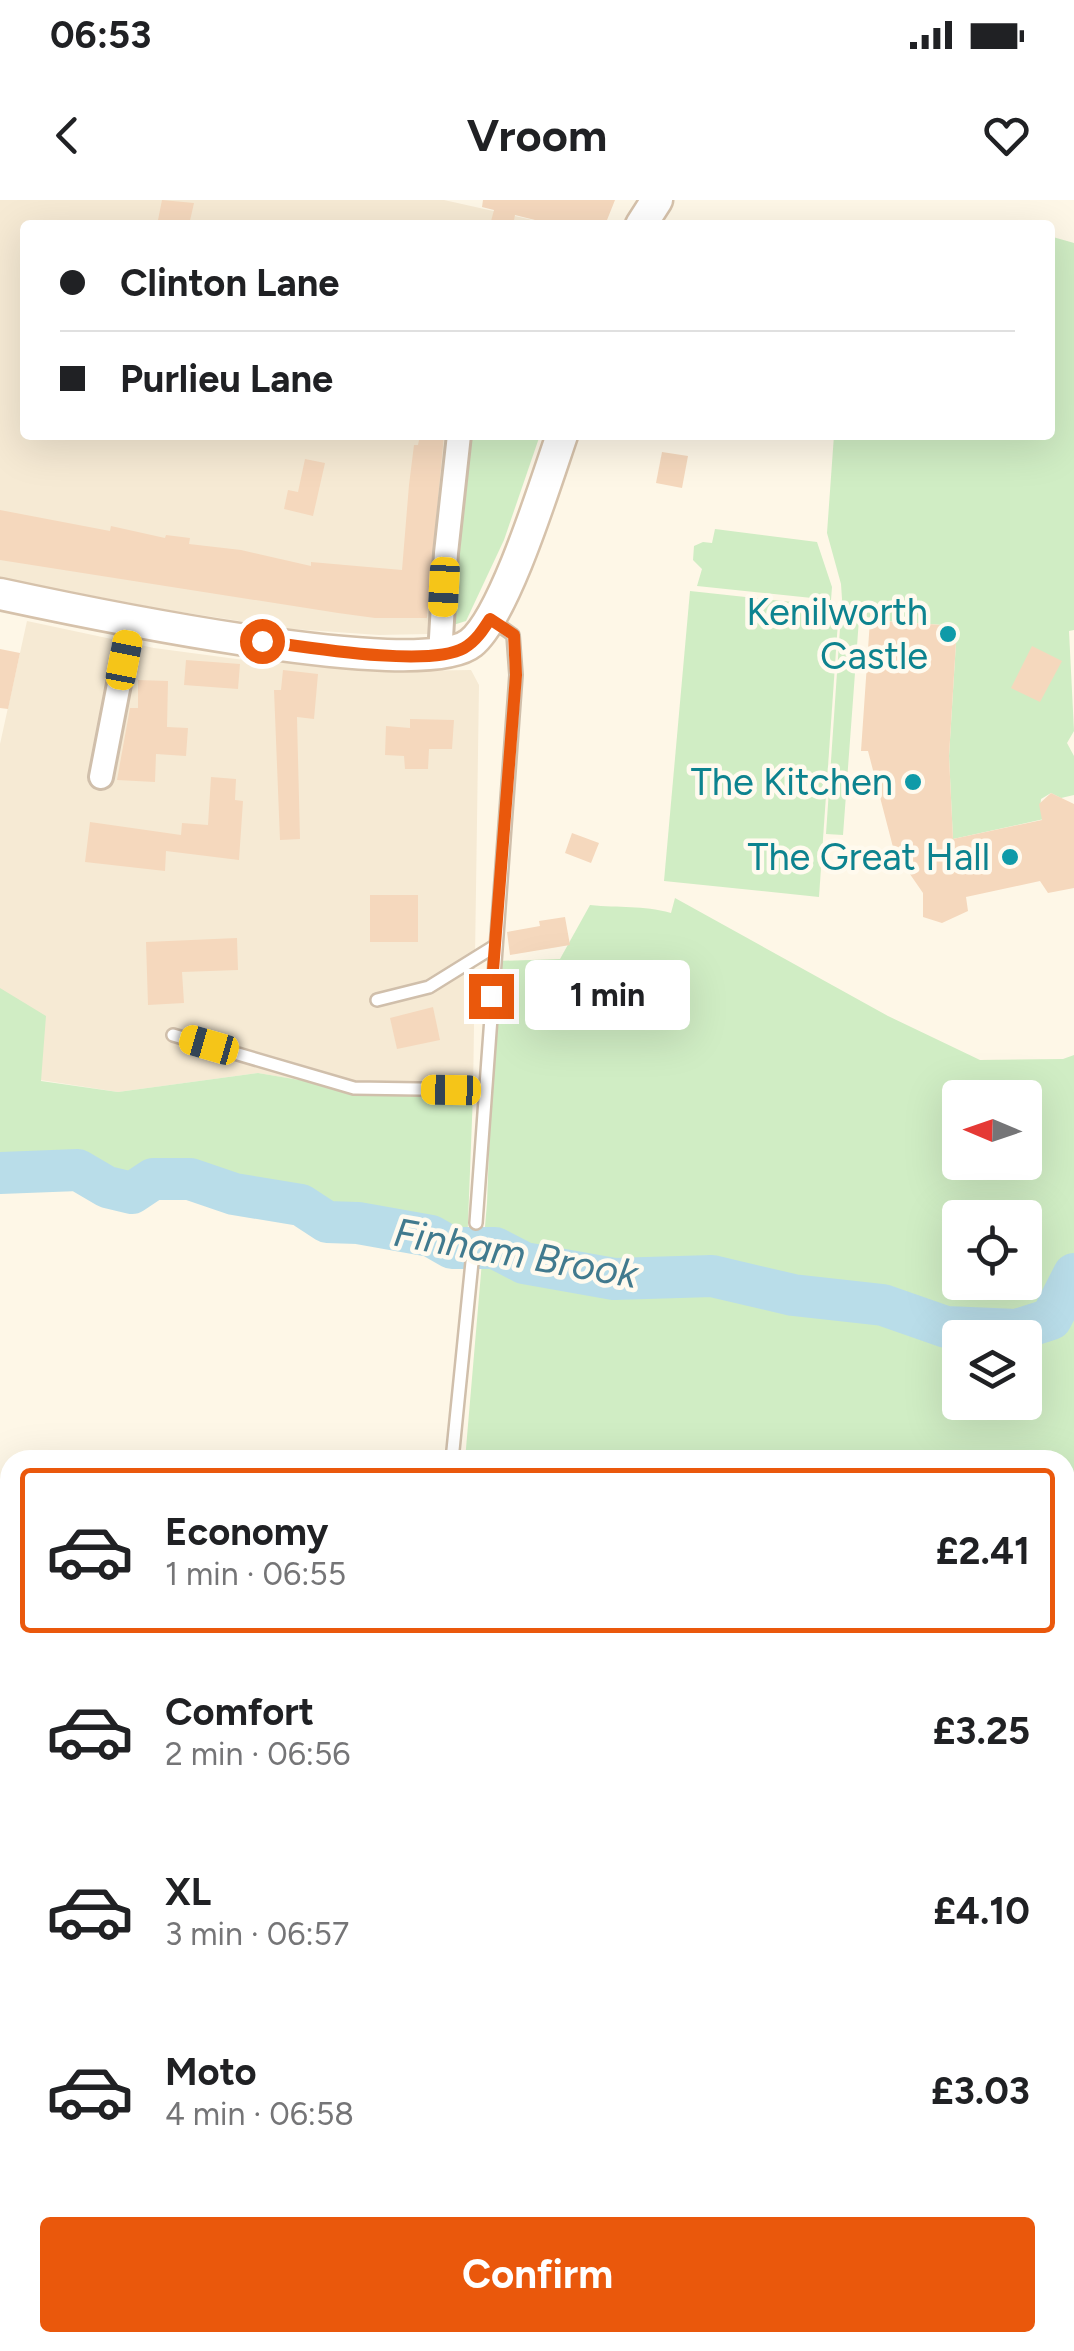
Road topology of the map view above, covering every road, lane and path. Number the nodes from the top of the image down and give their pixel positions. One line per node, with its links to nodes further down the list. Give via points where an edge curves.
1 (459, 440): 6 (street)
2 (560, 440): 4 (main road)
3 (0, 594): 5 (main road)
4 (490, 619): 6 (main road, via 462,650); 8 (lane, via 514,635 516,675)
5 (132, 622): 6 (main road, via 289,645); 7 (street)
6 (440, 654)
7 (101, 777)
8 (495, 946): 9 (lane, via 429,987); 11 (lane)
9 (377, 1000)
10 (172, 1035): 11 (lane, via 354,1088)
11 (484, 1090): 12 (lane)
12 (476, 1223)
13 (472, 1262): 14 (lane)
14 (453, 1450)

